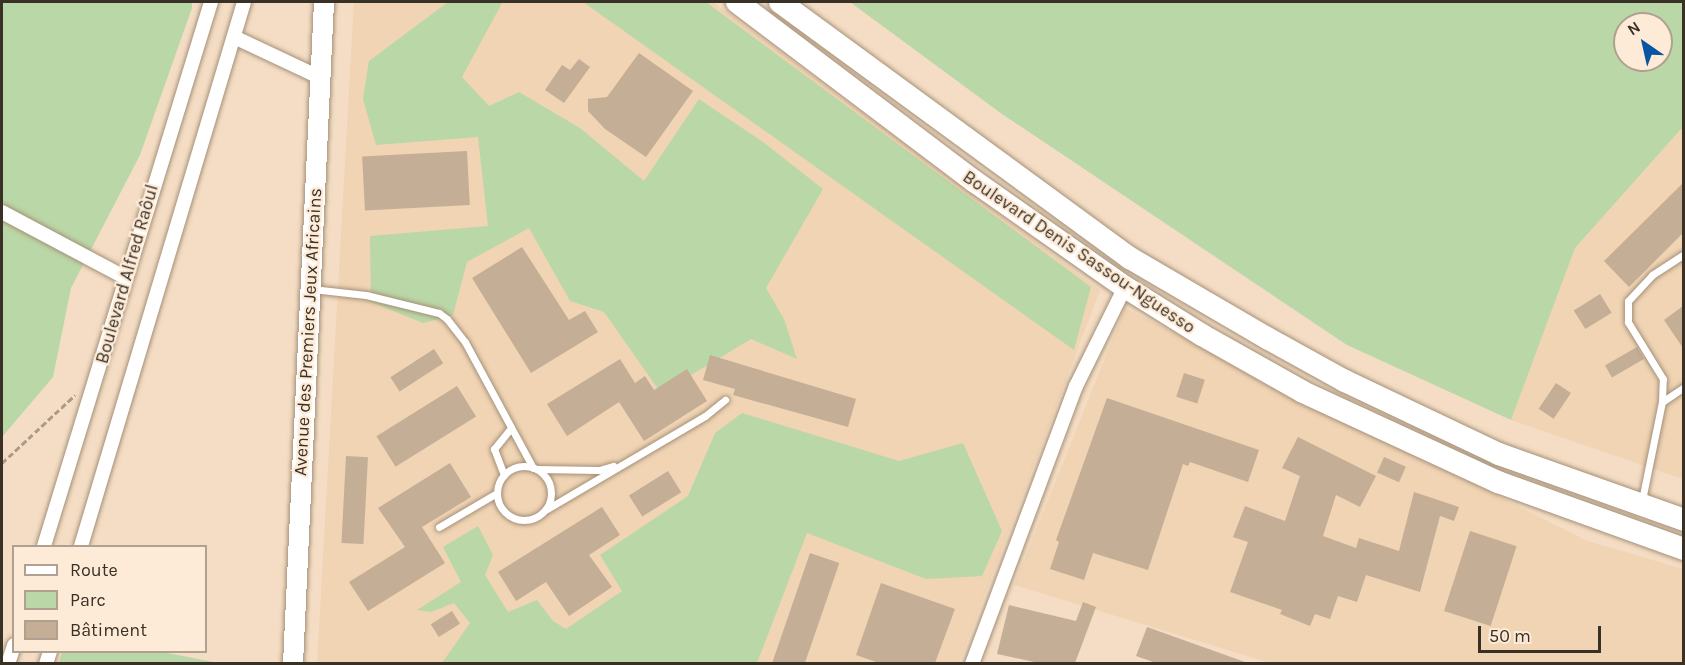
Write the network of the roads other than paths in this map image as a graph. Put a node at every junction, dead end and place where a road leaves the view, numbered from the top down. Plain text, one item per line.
1 (211, 2) edge
2 (244, 2) edge
3 (324, 2) edge
4 (737, 2) edge
5 (780, 2) edge
6 (234, 37) junction
7 (319, 77) junction
8 (2, 212) edge
9 (1683, 254) edge
10 (124, 277) junction
11 (1125, 287) junction
12 (310, 289) junction
13 (1683, 387) edge
14 (725, 400) dead end
15 (1662, 402) junction
16 (510, 429) junction
17 (619, 464) junction
18 (535, 468) junction
19 (504, 475) junction
20 (497, 493) junction
21 (1641, 506) junction
22 (547, 509) junction
23 (1683, 520) edge
24 (439, 527) dead end
25 (44, 545) edge
26 (81, 545) edge
27 (1683, 549) edge
28 (293, 663) edge
29 (972, 663) edge

1 - 10 street, Boulevard Alfred Raôul
2 - 6 street, Boulevard Alfred Raôul
3 - 7 street, Avenue des Premiers Jeux Africains
4 - 11 main road, Boulevard Denis Sassou-Nguesso
5 - 21 main road, Boulevard Denis Sassou-Nguesso
6 - 7 street
6 - 26 street, Boulevard Alfred Raôul
7 - 12 street, Avenue des Premiers Jeux Africains
8 - 10 street
9 - 15 lane
10 - 25 street, Boulevard Alfred Raôul
11 - 27 main road, Boulevard Denis Sassou-Nguesso
11 - 29 street
12 - 16 lane
12 - 28 street, Avenue des Premiers Jeux Africains
13 - 15 lane
14 - 17 lane
15 - 21 lane
16 - 18 lane
16 - 19 lane
17 - 18 lane
17 - 22 lane
18 - 19 lane
18 - 22 lane
19 - 20 lane
20 - 22 lane
20 - 24 lane
21 - 23 main road, Boulevard Denis Sassou-Nguesso

